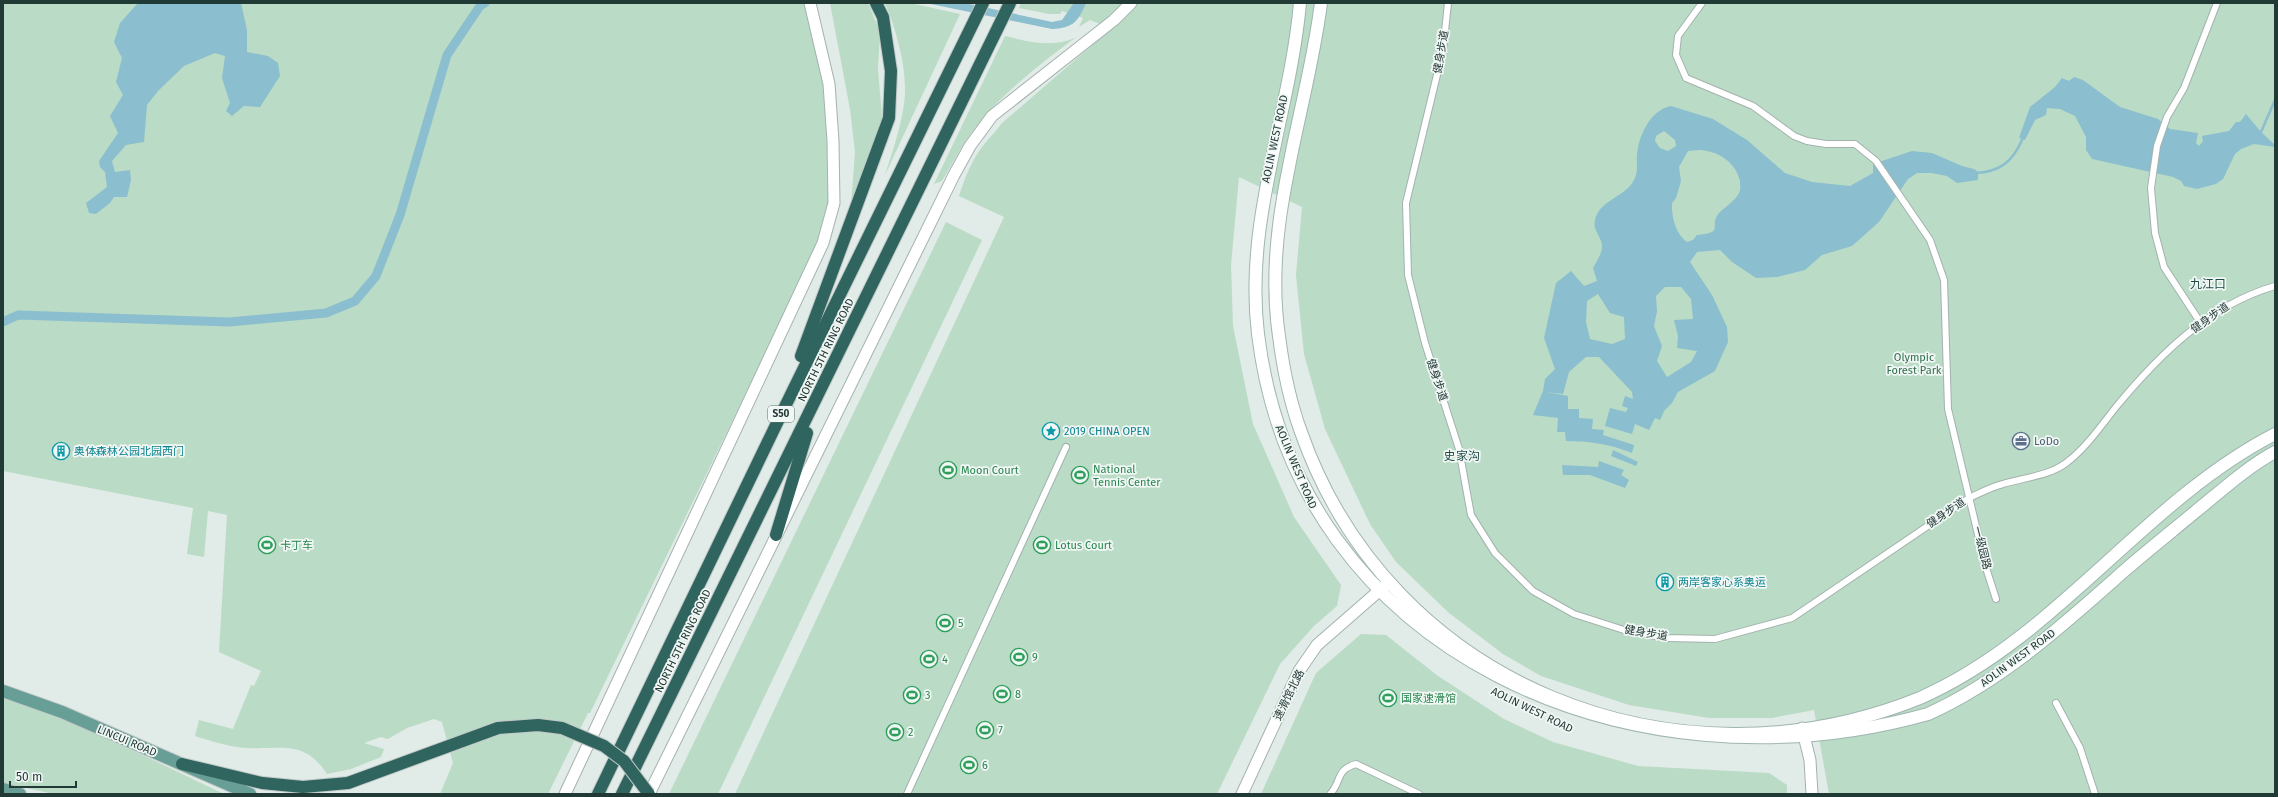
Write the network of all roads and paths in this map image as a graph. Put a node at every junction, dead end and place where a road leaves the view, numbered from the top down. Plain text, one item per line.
1 (810, 3) edge
2 (982, 3) edge
3 (1131, 3) edge
4 (1300, 3) edge
5 (1321, 3) edge
6 (1448, 3) edge
7 (1702, 3) edge
8 (2217, 3) edge
9 (1009, 5) edge
10 (878, 7) edge
11 (2275, 286) edge
12 (2200, 322) junction
13 (817, 400) junction
14 (776, 425) junction
15 (2275, 434) edge
16 (1066, 447) dead end
17 (2275, 452) edge
18 (1969, 498) junction
19 (776, 535) junction
20 (1391, 582) junction
21 (1374, 594) junction
22 (1996, 599) dead end
23 (1415, 636) dead end
24 (3, 690) edge
25 (2056, 703) dead end
26 (1802, 727) junction
27 (1853, 740) dead end
28 (1821, 747) dead end
29 (1808, 749) junction
30 (1794, 751) dead end
31 (182, 764) junction
32 (3, 789) edge
33 (908, 792) edge
34 (20, 794) edge
35 (250, 794) edge
36 (565, 794) edge
37 (598, 794) edge
38 (622, 794) edge
39 (649, 794) edge
40 (1242, 794) edge
41 (1330, 794) edge
42 (1419, 794) edge
43 (1812, 794) edge
44 (2095, 794) edge

1 - 36 street
2 - 14 highway, NORTH 5TH RING ROAD / S50
3 - 19 street
4 - 21 main road, AOLIN WEST ROAD
5 - 20 main road, AOLIN WEST ROAD
6 - 18 street, 健身步道
7 - 18 street, 一级园路
8 - 12 street
9 - 13 highway, NORTH 5TH RING ROAD / S50
10 - 14 highway
11 - 12 street, 健身步道
12 - 18 street, 健身步道
13 - 19 highway
13 - 38 highway, NORTH 5TH RING ROAD / S50
14 - 37 highway, NORTH 5TH RING ROAD / S50
15 - 26 main road, AOLIN WEST ROAD
16 - 33 street
17 - 27 main road, AOLIN WEST ROAD
18 - 22 street, 一级园路
19 - 39 street
20 - 21 street, 速滑馆北路
20 - 26 main road, AOLIN WEST ROAD
21 - 23 main road, AOLIN WEST ROAD
21 - 40 street, 速滑馆北路
24 - 31 main road, LINCUI ROAD
25 - 44 street
26 - 29 street
28 - 29 main road
29 - 30 main road
29 - 43 street
31 - 35 main road, LINCUI ROAD
31 - 39 highway, bridge
32 - 34 main road
41 - 42 street

